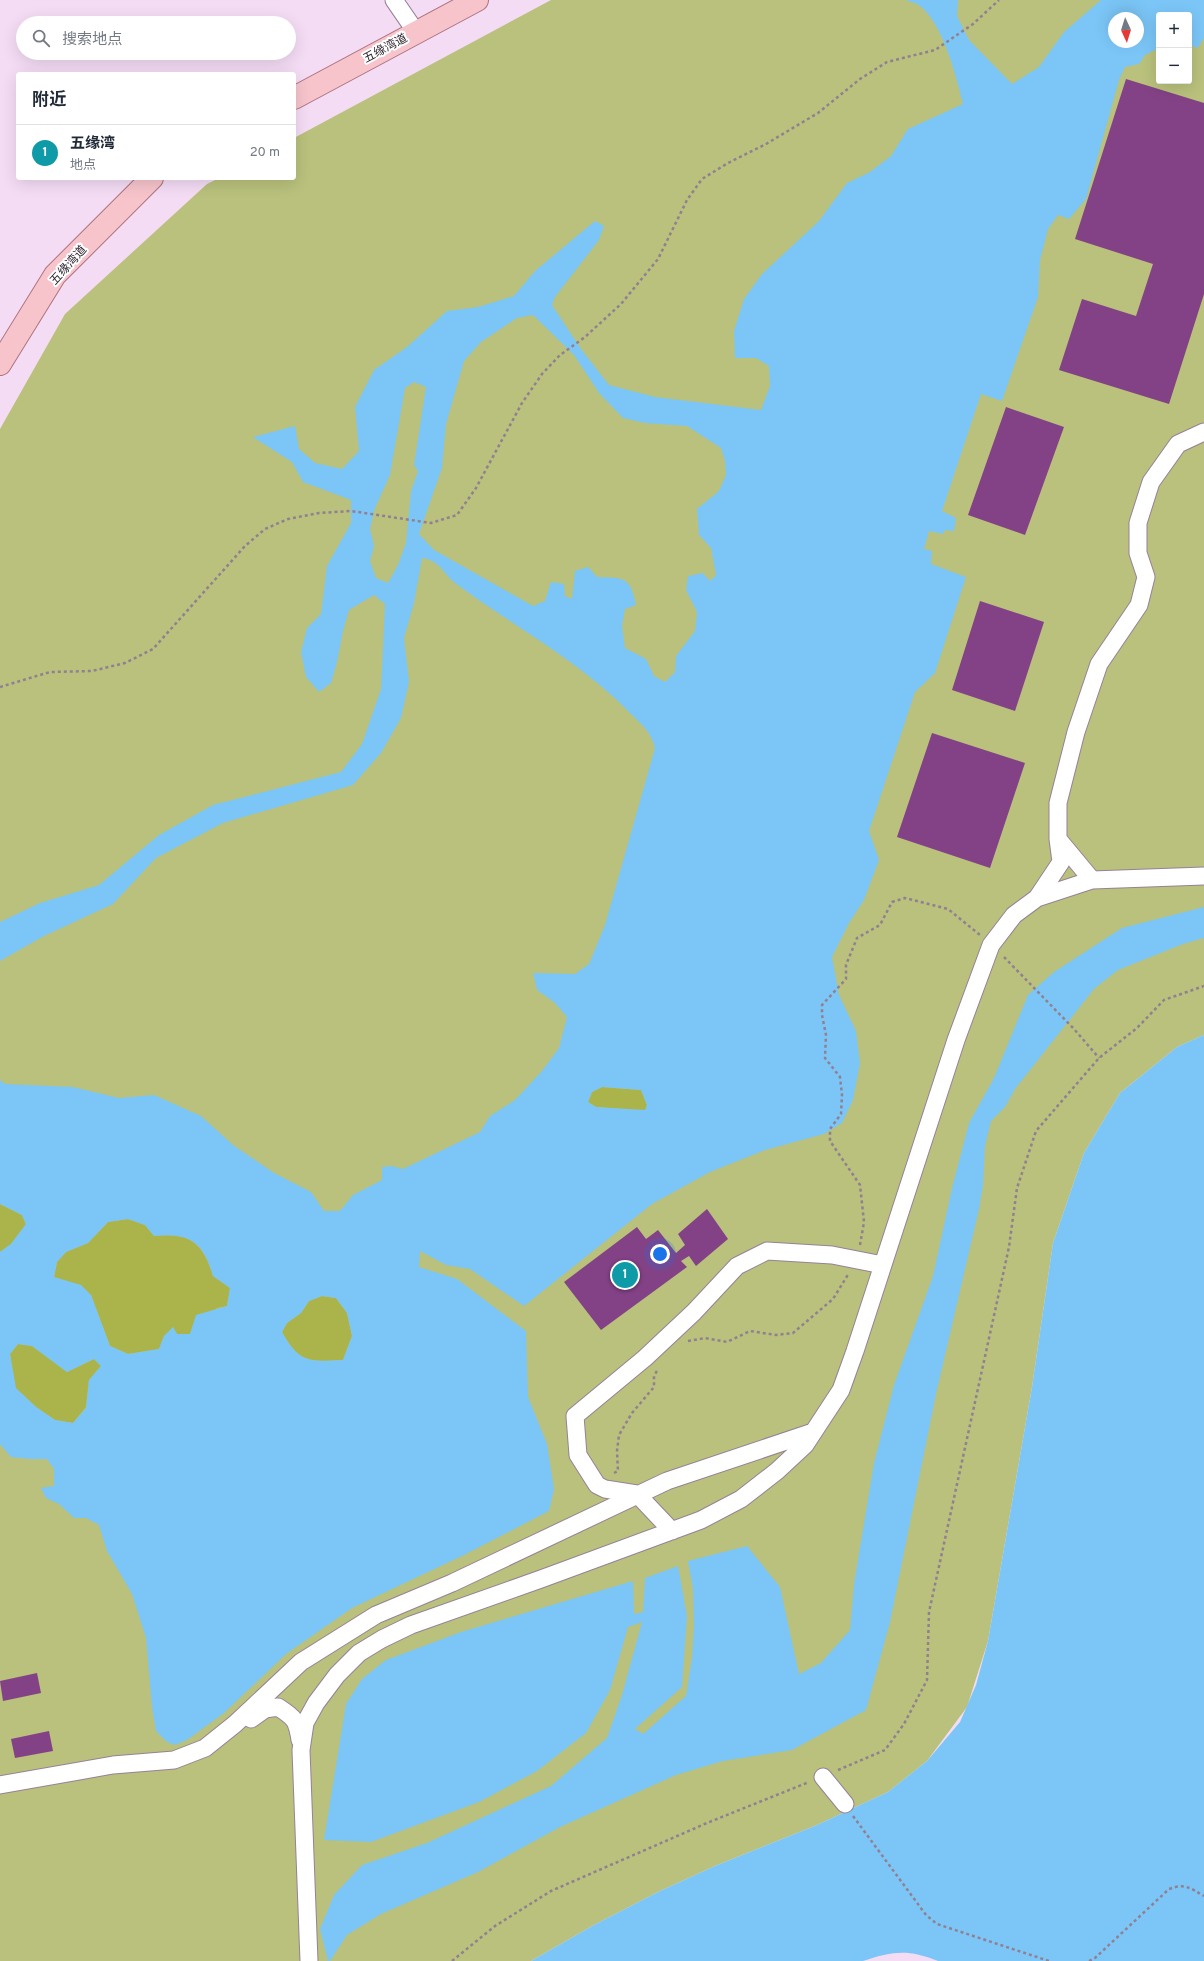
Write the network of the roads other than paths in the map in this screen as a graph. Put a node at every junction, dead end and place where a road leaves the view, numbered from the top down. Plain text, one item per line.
1 (394, 0) edge
2 (477, 0) edge
3 (416, 32) junction
4 (296, 97) edge
5 (150, 180) edge
6 (0, 364) edge
7 (1204, 432) edge
8 (1058, 839) junction
9 (1204, 876) edge
10 (1092, 880) junction
11 (1037, 898) junction
12 (882, 1265) junction
13 (813, 1432) junction
14 (637, 1494) junction
15 (672, 1531) junction
16 (301, 1750) junction
17 (823, 1777) road end
18 (0, 1785) edge
19 (0, 1792) edge
20 (845, 1804) road end
21 (309, 1961) edge

1 - 3 street
2 - 3 main road, 五缘湾道
3 - 4 main road, 五缘湾道
5 - 6 main road, 五缘湾道
7 - 8 street
8 - 10 street
8 - 11 street
9 - 10 street
10 - 11 street
11 - 12 street
12 - 13 street
12 - 14 street
13 - 14 street
13 - 15 street
14 - 15 street
14 - 18 street
15 - 16 street
16 - 19 street
16 - 21 street
17 - 20 street

